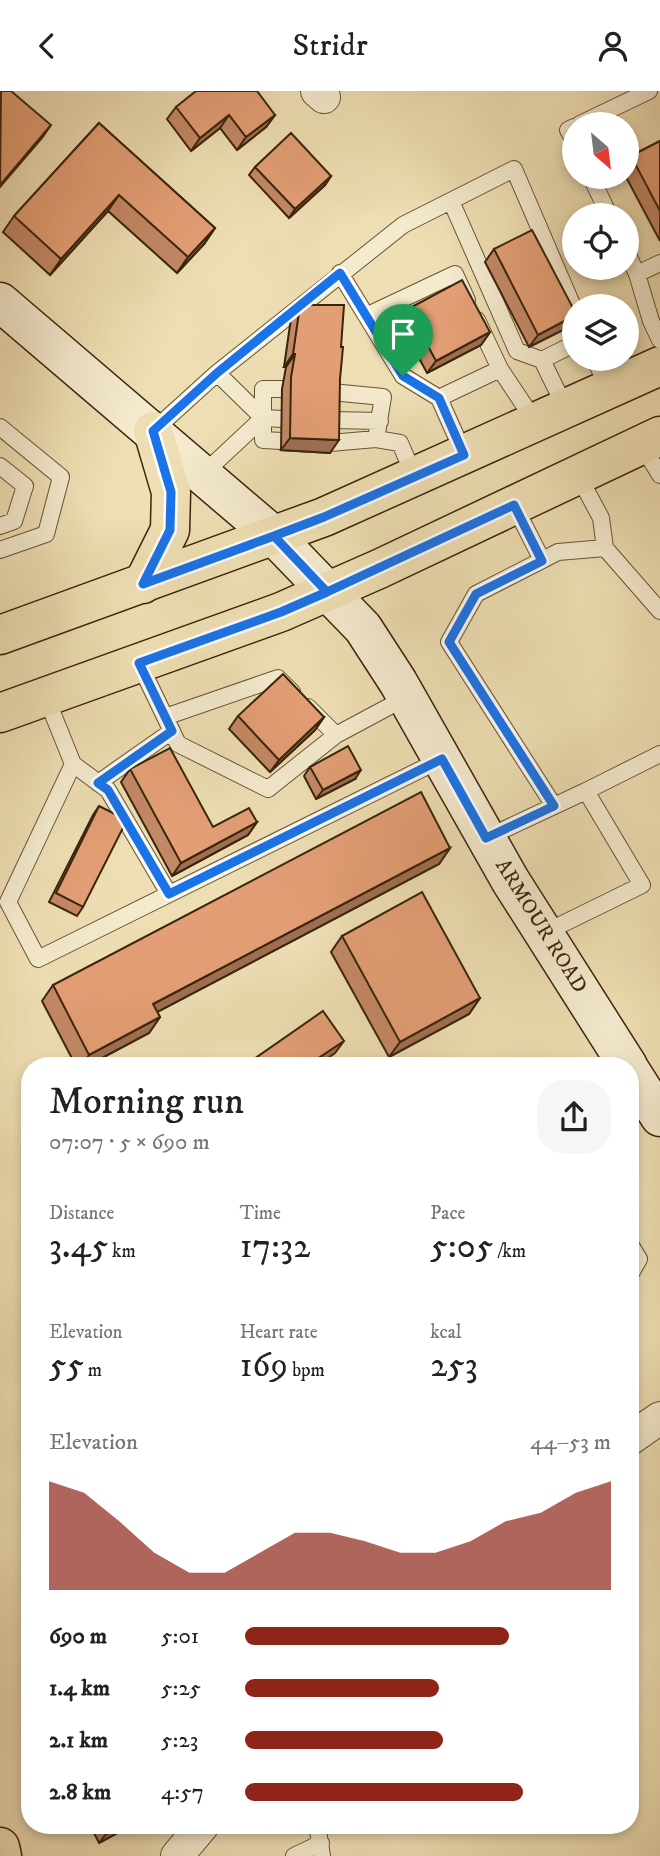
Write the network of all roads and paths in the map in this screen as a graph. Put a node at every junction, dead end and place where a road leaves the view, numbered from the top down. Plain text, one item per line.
1 (649, 91) edge
2 (605, 112) edge
3 (451, 201) junction
4 (660, 263) edge
5 (340, 273) junction
6 (639, 273) edge
7 (639, 280) edge
8 (568, 294) edge
9 (366, 316) junction
10 (17, 322) edge
11 (660, 341) edge
12 (562, 350) edge
13 (542, 360) junction
14 (660, 366) edge
15 (500, 369) junction
16 (217, 373) junction
17 (602, 375) edge
18 (282, 389) dead end
19 (331, 392) edge
20 (439, 398) junction
21 (551, 416) junction
22 (263, 418) junction
23 (283, 419) dead end
24 (331, 419) edge
25 (380, 421) junction
26 (0, 428) edge
27 (153, 431) junction
28 (376, 439) junction
29 (282, 441) dead end
30 (330, 443) edge
31 (654, 452) edge
32 (464, 455) junction
33 (0, 466) edge
34 (203, 474) junction
35 (578, 475) junction
36 (415, 478) junction
37 (514, 505) junction
38 (0, 526) edge
39 (274, 536) junction
40 (605, 548) junction
41 (0, 550) edge
42 (542, 561) junction
43 (143, 584) junction
44 (327, 592) junction
45 (660, 611) edge
46 (0, 635) edge
47 (139, 663) junction
48 (46, 697) junction
49 (407, 697) junction
50 (0, 713) edge
51 (169, 724) junction
52 (336, 735) junction
53 (660, 754) edge
54 (442, 759) junction
55 (73, 764) junction
56 (98, 783) junction
57 (586, 791) junction
58 (554, 806) junction
59 (486, 838) junction
60 (169, 894) junction
61 (544, 933) junction
62 (620, 1057) edge
63 (660, 1418) edge
64 (639, 1433) edge
65 (195, 1834) edge
66 (0, 1847) edge
67 (321, 1849) edge
68 (2, 1856) edge
69 (177, 1856) edge
70 (294, 1856) edge

1 - 2 lane
3 - 5 lane
3 - 8 lane
3 - 13 lane
4 - 6 lane
5 - 9 lane
5 - 16 lane
7 - 11 lane
9 - 15 lane
9 - 20 lane
10 - 27 street, ARMOUR ROAD
12 - 13 lane
13 - 21 lane
14 - 17 main road
15 - 20 lane
15 - 21 lane
16 - 22 lane
16 - 27 lane
17 - 21 main road
18 - 22 lane
19 - 25 lane
20 - 32 lane
21 - 32 main road
22 - 23 lane
22 - 29 lane
22 - 34 lane
24 - 25 lane
25 - 28 lane
26 - 41 lane
27 - 34 street, ARMOUR ROAD
27 - 43 main road
28 - 30 lane
28 - 36 lane
31 - 35 main road
32 - 36 main road
33 - 38 lane
34 - 39 street, ARMOUR ROAD
35 - 37 main road
35 - 40 lane
36 - 39 main road
37 - 42 lane
37 - 44 main road
39 - 43 main road
39 - 44 street, ARMOUR ROAD
40 - 42 lane
40 - 45 lane
42 - 58 lane
43 - 46 main road
44 - 47 main road
44 - 49 street, ARMOUR ROAD
47 - 48 main road
47 - 51 lane
48 - 50 main road
48 - 55 lane
49 - 52 lane
49 - 54 street, ARMOUR ROAD
51 - 52 lane
51 - 52 lane
51 - 56 lane
53 - 57 lane
54 - 59 street, ARMOUR ROAD
54 - 60 lane
55 - 56 lane
55 - 60 lane
56 - 60 lane
57 - 58 lane
57 - 61 lane
58 - 59 lane
59 - 61 street, ARMOUR ROAD
61 - 62 street, ARMOUR ROAD
63 - 64 street
65 - 69 street
66 - 68 main road
67 - 70 lane

